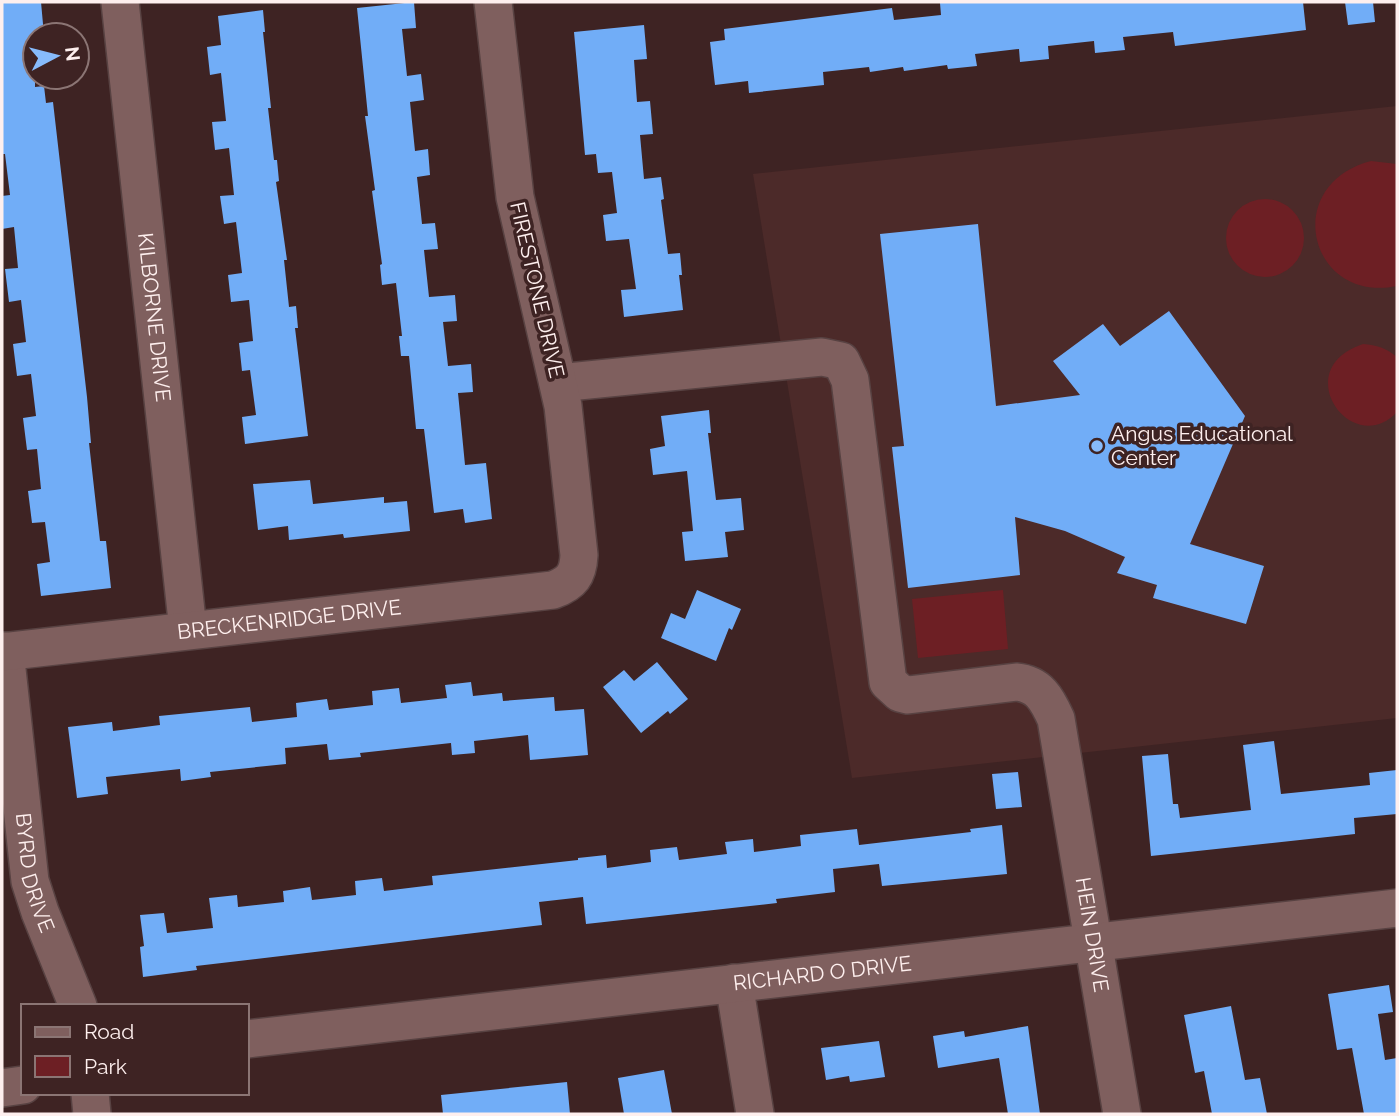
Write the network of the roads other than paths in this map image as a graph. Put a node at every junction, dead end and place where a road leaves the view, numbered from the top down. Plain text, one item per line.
1 (120, 2) edge
2 (493, 2) edge
3 (558, 383) junction
4 (574, 578) joint
5 (188, 631) junction
6 (3, 651) edge
7 (1397, 908) edge
8 (1093, 942) junction
9 (734, 982) junction
10 (77, 1004) edge
11 (248, 1039) edge
12 (21, 1085) edge
13 (2, 1088) edge
14 (90, 1095) edge
15 (92, 1114) edge
16 (755, 1114) edge
17 (1122, 1114) edge

1 - 5 street, KILBORNE DRIVE
2 - 3 street, FIRESTONE DRIVE
3 - 4 street, FIRESTONE DRIVE
3 - 8 street, HEIN DRIVE
4 - 5 street, BRECKENRIDGE DRIVE
5 - 6 street, BRECKENRIDGE DRIVE
6 - 10 street, BYRD DRIVE
7 - 8 street, RICHARD O DRIVE
8 - 9 street, RICHARD O DRIVE
8 - 17 street, HEIN DRIVE
9 - 11 street, RICHARD O DRIVE
9 - 16 street
12 - 13 street
14 - 15 street

